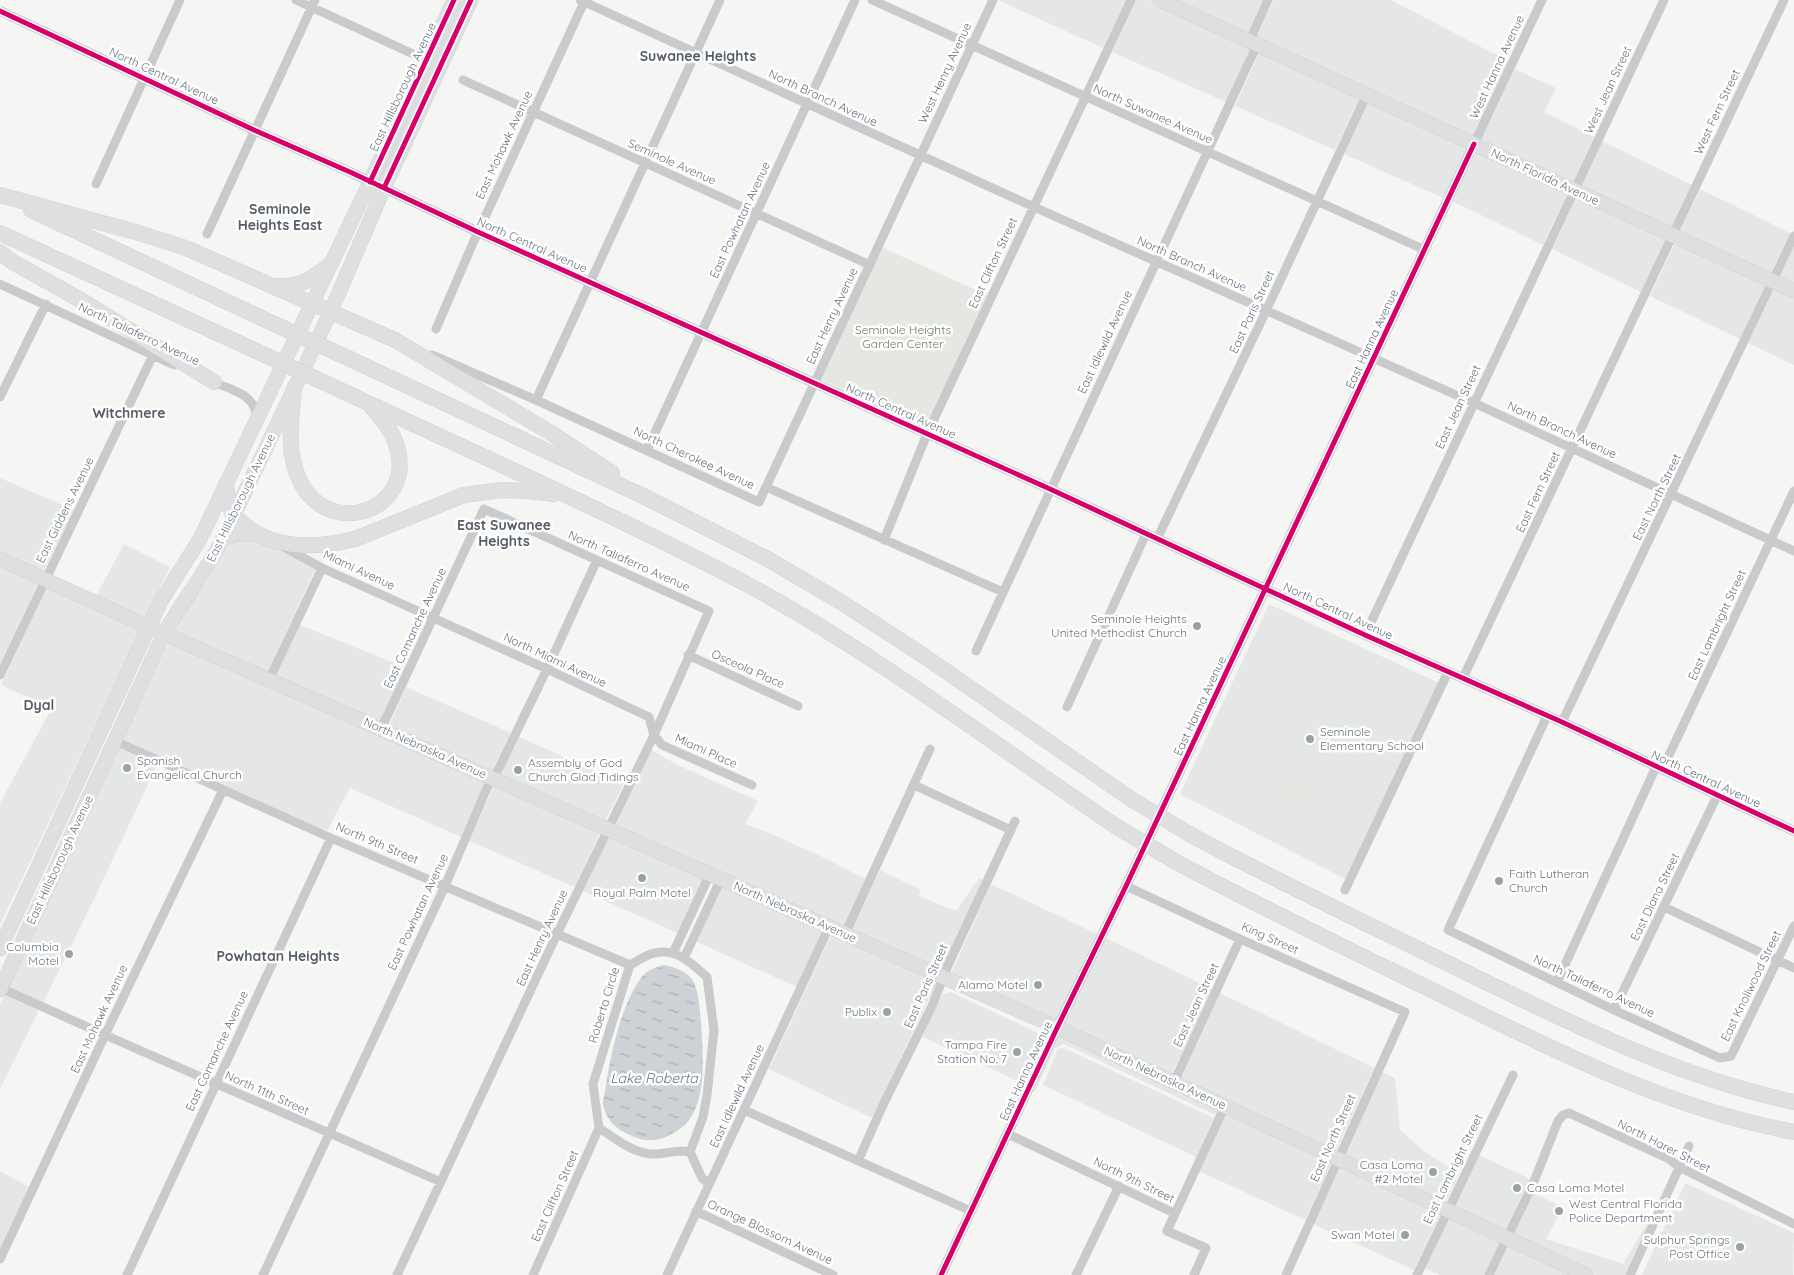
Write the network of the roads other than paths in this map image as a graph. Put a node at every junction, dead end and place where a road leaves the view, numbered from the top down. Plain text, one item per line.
1 (180, 0) edge
2 (296, 0) edge
3 (454, 0) edge
4 (471, 0) edge
5 (720, 0) edge
6 (855, 0) edge
7 (872, 0) edge
8 (993, 0) edge
9 (1131, 0) edge
10 (1160, 0) edge
11 (1268, 0) edge
12 (1542, 0) edge
13 (1664, 0) edge
14 (1784, 0) edge
15 (583, 1) edge
16 (313, 4) edge
17 (0, 11) edge
18 (1253, 43) junction
19 (972, 46) junction
20 (695, 53) junction
21 (426, 60) junction
22 (144, 78) junction
23 (463, 80) dead end
24 (1367, 94) junction
25 (1086, 97) junction
26 (807, 104) junction
27 (533, 112) junction
28 (254, 130) junction
29 (1474, 144) junction
30 (1209, 152) junction
31 (920, 156) junction
32 (645, 164) junction
33 (370, 182) junction
34 (96, 184) dead end
35 (384, 188) junction
36 (1574, 190) junction
37 (0, 195) edge
38 (1317, 201) junction
39 (1034, 207) junction
40 (756, 214) junction
41 (478, 232) junction
42 (0, 233) edge
43 (207, 234) dead end
44 (1673, 235) junction
45 (1794, 236) edge
46 (1425, 250) junction
47 (0, 252) edge
48 (1157, 262) junction
49 (331, 264) junction
50 (870, 266) junction
51 (1773, 281) junction
52 (590, 282) junction
53 (0, 284) edge
54 (271, 285) junction
55 (1794, 291) edge
56 (46, 304) junction
57 (311, 304) junction
58 (331, 311) junction
59 (1266, 311) junction
60 (436, 330) dead end
61 (702, 332) junction
62 (394, 340) junction
63 (153, 355) junction
64 (1374, 359) junction
65 (214, 382) junction
66 (815, 383) junction
67 (294, 388) junction
68 (0, 397) edge
69 (536, 400) junction
70 (1474, 403) junction
71 (369, 404) junction
72 (257, 417) junction
73 (927, 434) junction
74 (1573, 448) junction
75 (647, 450) junction
76 (226, 484) junction
77 (766, 487) junction
78 (1050, 490) junction
79 (1794, 492) edge
80 (1672, 494) junction
81 (641, 495) junction
82 (570, 497) junction
83 (484, 509) joint
84 (234, 515) junction
85 (255, 533) junction
86 (1146, 534) junction
87 (223, 538) junction
88 (1157, 539) junction
89 (884, 540) junction
90 (1771, 540) junction
91 (276, 542) junction
92 (1794, 551) edge
93 (0, 559) edge
94 (597, 560) junction
95 (322, 568) junction
96 (45, 580) junction
97 (1266, 589) junction
98 (1003, 592) junction
99 (709, 611) joint
100 (433, 618) junction
101 (149, 627) junction
102 (164, 634) junction
103 (1365, 635) junction
104 (976, 651) dead end
105 (688, 655) junction
106 (547, 670) junction
107 (1448, 672) junction
108 (0, 674) edge
109 (1464, 678) junction
110 (269, 680) junction
111 (798, 706) dead end
112 (1067, 707) dead end
113 (1547, 716) junction
114 (1562, 722) junction
115 (382, 730) junction
116 (654, 734) junction
117 (115, 741) junction
118 (930, 749) dead end
119 (1659, 769) junction
120 (493, 778) junction
121 (752, 785) dead end
122 (914, 786) junction
123 (223, 790) junction
124 (1717, 796) junction
125 (1015, 821) dead end
126 (607, 829) junction
127 (55, 830) junction
128 (1011, 830) junction
129 (1794, 831) edge
130 (331, 838) junction
131 (715, 876) junction
132 (445, 886) junction
133 (1126, 886) junction
134 (1345, 890) dead end
135 (43, 897) junction
136 (1664, 907) junction
137 (1794, 926) edge
138 (830, 927) junction
139 (557, 934) junction
140 (845, 934) junction
141 (1240, 939) junction
142 (0, 949) edge
143 (673, 953) junction
144 (684, 958) junction
145 (1778, 961) junction
146 (630, 965) junction
147 (1794, 968) edge
148 (944, 978) junction
149 (1557, 982) junction
150 (0, 988) edge
151 (1614, 1010) junction
152 (1405, 1012) joint
153 (1057, 1028) junction
154 (105, 1036) junction
155 (1730, 1056) joint
156 (1513, 1075) dead end
157 (1174, 1082) junction
158 (215, 1084) junction
159 (1794, 1102) edge
160 (1225, 1106) junction
161 (744, 1110) junction
162 (1752, 1124) junction
163 (599, 1128) junction
164 (1794, 1132) edge
165 (328, 1133) junction
166 (1008, 1134) junction
167 (1794, 1142) edge
168 (1689, 1146) dead end
169 (690, 1152) junction
170 (1338, 1159) junction
171 (858, 1161) junction
172 (1679, 1167) junction
173 (441, 1182) junction
174 (709, 1184) junction
175 (1118, 1186) junction
176 (1447, 1210) junction
177 (971, 1211) junction
178 (696, 1212) junction
179 (1174, 1213) junction
180 (1794, 1224) edge
181 (1507, 1238) junction
182 (0, 1259) edge
183 (1196, 1271) edge
184 (128, 1275) edge
185 (263, 1275) edge
186 (397, 1275) edge
187 (533, 1275) edge
188 (666, 1275) edge
189 (833, 1275) edge
190 (941, 1275) edge
191 (1076, 1275) edge
192 (1286, 1275) edge
193 (1417, 1275) edge
194 (1489, 1275) edge
195 (1586, 1275) edge
196 (1630, 1275) edge

1 - 22 street
2 - 16 street
3 - 21 main road, East Hillsborough Avenue
4 - 35 main road, East Hillsborough Avenue
5 - 20 street
6 - 26 street, East Powhatan Avenue
7 - 19 street, North Suwanee Avenue
8 - 19 street, West Henry Avenue
9 - 25 street, East Clifton Street
10 - 18 main road, North Florida Avenue
11 - 18 street, East Idlewild Avenue
12 - 29 street, West Hanna Avenue
13 - 36 street, West Jean Street
14 - 44 street, West Fern Street
15 - 20 street, North Branch Avenue
15 - 27 street, East Mohawk Avenue
16 - 21 street
16 - 28 street
17 - 22 street, North Central Avenue
18 - 24 main road, North Florida Avenue
18 - 30 street, East Idlewild Avenue
19 - 25 street, North Suwanee Avenue
19 - 31 street, West Henry Avenue
20 - 26 street, North Branch Avenue
20 - 32 street
21 - 33 main road, East Hillsborough Avenue
22 - 28 street, North Central Avenue
22 - 34 street
23 - 27 street, Seminole Avenue
24 - 29 main road, North Florida Avenue
24 - 38 street, East Paris Street
25 - 30 street, North Suwanee Avenue
25 - 39 street, East Clifton Street
26 - 31 street, North Branch Avenue
26 - 40 street, East Powhatan Avenue
27 - 32 street, Seminole Avenue
27 - 41 street, East Mohawk Avenue
28 - 33 street, North Central Avenue
28 - 43 street
29 - 36 main road, North Florida Avenue
29 - 46 street, East Hanna Avenue
30 - 38 street, North Suwanee Avenue
30 - 48 street, East Idlewild Avenue
31 - 39 street, North Branch Avenue
31 - 50 street, East Henry Avenue
32 - 40 street, Seminole Avenue
32 - 52 street
33 - 35 street, North Central Avenue
33 - 49 main road, East Hillsborough Avenue
35 - 41 street, North Central Avenue
35 - 58 main road, East Hillsborough Avenue
36 - 44 main road, North Florida Avenue
36 - 70 street, East Jean Street
37 - 54 highway
37 - 81 highway, bridge
38 - 46 street, North Suwanee Avenue
38 - 59 street, East Paris Street
39 - 48 street, North Branch Avenue
39 - 73 street, East Clifton Street
40 - 50 street, Seminole Avenue
40 - 61 street, East Powhatan Avenue
41 - 52 street, North Central Avenue
41 - 60 street, East Mohawk Avenue
42 - 71 highway, bridge
44 - 51 main road, North Florida Avenue
44 - 74 street, East Fern Street
45 - 51 street, East North Street
46 - 64 street, East Hanna Avenue
47 - 65 highway
48 - 59 street, North Branch Avenue
48 - 78 street, East Idlewild Avenue
49 - 54 highway
49 - 57 main road, East Hillsborough Avenue
50 - 66 street, East Henry Avenue
51 - 55 main road, North Florida Avenue
51 - 80 street, East North Street
52 - 61 street, North Central Avenue
52 - 69 street
53 - 56 street, North Taliaferro Avenue
54 - 57 highway
56 - 63 street, North Taliaferro Avenue
56 - 68 street
57 - 58 highway
57 - 72 main road, East Hillsborough Avenue
58 - 62 highway
58 - 67 main road, East Hillsborough Avenue
59 - 64 street, North Branch Avenue
59 - 88 street, East Paris Street
61 - 66 street, North Central Avenue
61 - 75 street, East Powhatan Avenue
62 - 69 street, North Cherokee Avenue
62 - 81 highway
63 - 65 street, North Taliaferro Avenue
63 - 96 street, East Giddens Avenue
64 - 70 street, North Branch Avenue
64 - 97 street, East Hanna Avenue
65 - 72 street, North Taliaferro Avenue
66 - 73 street, North Central Avenue
66 - 77 street, East Henry Avenue
67 - 71 highway
67 - 84 main road, East Hillsborough Avenue
69 - 75 street, North Cherokee Avenue
70 - 74 street, North Branch Avenue
70 - 103 street, East Jean Street
71 - 82 highway
72 - 76 main road, East Hillsborough Avenue
73 - 78 street, North Central Avenue
73 - 89 street, East Clifton Street
74 - 80 street, North Branch Avenue
74 - 109 street, East Fern Street
75 - 77 street, North Cherokee Avenue
76 - 84 highway
76 - 101 main road, East Hillsborough Avenue
77 - 89 street, North Cherokee Avenue
78 - 86 street, North Central Avenue
78 - 98 street, East Idlewild Avenue
79 - 90 street, East Lambright Street
80 - 90 street, North Branch Avenue
80 - 114 street, East North Street
81 - 159 highway, bridge
82 - 91 highway
82 - 162 highway, bridge
83 - 94 street, North Taliaferro Avenue
83 - 100 street, East Comanche Avenue
84 - 85 highway
84 - 87 main road, East Hillsborough Avenue
85 - 87 highway
85 - 91 highway
86 - 88 street, North Central Avenue
86 - 112 street
87 - 102 main road, East Hillsborough Avenue
88 - 97 street, North Central Avenue
89 - 98 street, North Cherokee Avenue
90 - 92 street, North Branch Avenue
90 - 119 street, East Lambright Street
91 - 95 street, Miami Avenue
93 - 96 main road, North Nebraska Avenue
94 - 99 street, North Taliaferro Avenue
94 - 106 street, East Powhatan Avenue
95 - 100 street, Miami Avenue
95 - 110 street
96 - 101 main road, North Nebraska Avenue
96 - 108 street, East Giddens Avenue
97 - 103 street, North Central Avenue
97 - 133 street, East Hanna Avenue
98 - 104 street, East Idlewild Avenue
99 - 105 street, East Henry Avenue
100 - 106 street, North Miami Avenue
100 - 115 street, East Comanche Avenue
101 - 102 main road, North Nebraska Avenue
101 - 127 main road, East Hillsborough Avenue
102 - 110 main road, North Nebraska Avenue
102 - 117 main road, East Hillsborough Avenue
103 - 107 street, North Central Avenue
105 - 111 street, Osceola Place
105 - 116 street, East Henry Avenue
106 - 116 street, North Miami Avenue
106 - 120 street, East Powhatan Avenue
107 - 109 street, North Central Avenue
107 - 134 street
109 - 113 street, North Central Avenue
110 - 115 main road, North Nebraska Avenue
113 - 114 street, North Central Avenue
113 - 149 street, North Taliaferro Avenue
114 - 119 street, North Central Avenue
115 - 120 main road, North Nebraska Avenue
116 - 121 street, Miami Place
116 - 126 street, East Henry Avenue
117 - 123 street, North 9th Street
117 - 135 main road, East Hillsborough Avenue
118 - 122 street
119 - 124 street, North Central Avenue
119 - 149 street, East Lambright Street
120 - 126 main road, North Nebraska Avenue
120 - 132 street, East Powhatan Avenue
122 - 128 street
122 - 140 street
123 - 130 street, North 9th Street
123 - 154 street, East Mohawk Avenue
124 - 129 street, North Central Avenue
124 - 136 street, East Diana Street
125 - 128 street, East Paris Street
126 - 131 main road, North Nebraska Avenue
126 - 139 street, East Henry Avenue
127 - 135 main road
127 - 142 main road, East Hillsborough Avenue
128 - 148 street, East Paris Street
130 - 132 street, North 9th Street
130 - 158 street, East Comanche Avenue
131 - 138 main road, North Nebraska Avenue
131 - 143 street
131 - 144 street
132 - 139 street, North 9th Street
132 - 165 street, East Powhatan Avenue
133 - 141 street, King Street
133 - 153 street, East Hanna Avenue
135 - 150 main road, East Hillsborough Avenue
136 - 145 street
136 - 151 street, East Diana Street
137 - 145 street, East Knollwood Street
138 - 140 main road, North Nebraska Avenue
138 - 161 street, East Idlewild Avenue
139 - 146 street, North 9th Street
139 - 173 street, East Henry Avenue
140 - 148 main road, North Nebraska Avenue
141 - 152 street, King Street
141 - 157 street, East Jean Street
143 - 144 street
143 - 146 street, Roberta Circle
144 - 169 street
145 - 147 street
145 - 155 street, East Knollwood Street
146 - 163 street, Roberta Circle
148 - 153 main road, North Nebraska Avenue
148 - 171 street, East Paris Street
149 - 151 street, North Taliaferro Avenue
150 - 154 street, North 11th Street
151 - 155 street, North Taliaferro Avenue
152 - 170 street, East North Street
153 - 157 main road, North Nebraska Avenue
153 - 166 street, East Hanna Avenue
154 - 158 street, North 11th Street
154 - 182 street, East Mohawk Avenue
156 - 176 street, East Lambright Street
157 - 160 main road, North Nebraska Avenue
158 - 165 street, North 11th Street
158 - 184 street, East Comanche Avenue
160 - 170 main road, North Nebraska Avenue
160 - 179 street
161 - 171 street
161 - 174 street, East Idlewild Avenue
162 - 164 highway
162 - 167 highway
163 - 169 street
163 - 187 street, East Clifton Street
165 - 173 street, North 11th Street
165 - 185 street, East Powhatan Avenue
166 - 175 street, North 9th Street
166 - 177 street, East Hanna Avenue
168 - 172 street
169 - 174 street
170 - 176 main road, North Nebraska Avenue
170 - 192 street, East North Street
171 - 177 street
172 - 180 street, North Harer Street
172 - 181 street, North Harer Street
172 - 196 street
173 - 186 street, East Henry Avenue
174 - 178 street, East Idlewild Avenue
175 - 179 street, North 9th Street
175 - 191 street
176 - 181 main road, North Nebraska Avenue
176 - 193 street, East Lambright Street
177 - 190 street, East Hanna Avenue
178 - 188 street, East Idlewild Avenue
178 - 189 street, Orange Blossom Avenue
179 - 183 street, North 9th Street
181 - 194 street
181 - 195 main road, North Nebraska Avenue

